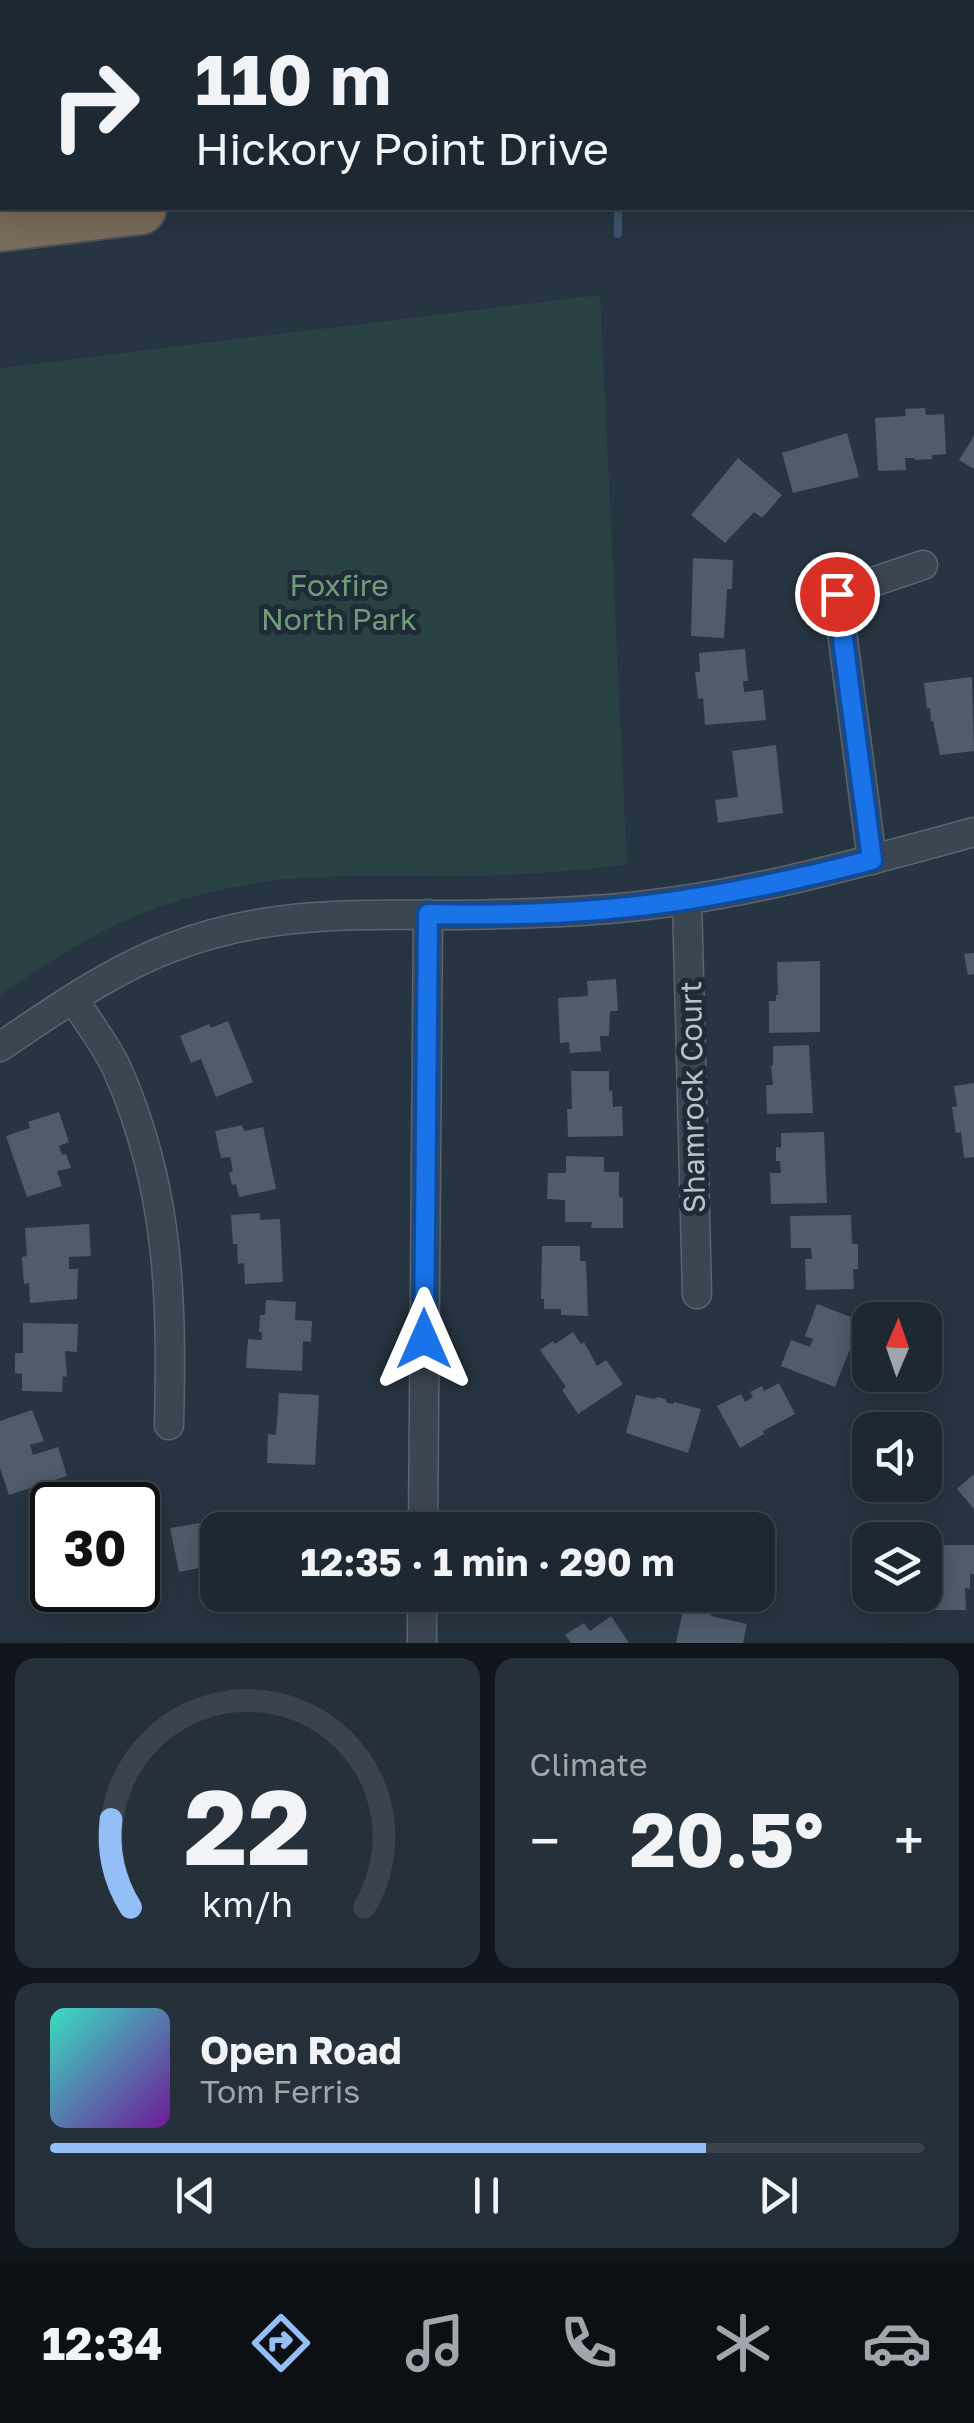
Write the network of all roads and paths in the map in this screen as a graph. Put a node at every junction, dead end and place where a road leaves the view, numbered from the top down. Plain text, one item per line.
1 (124, 210) edge
2 (0, 225) edge
3 (922, 566) dead end
4 (974, 832) edge
5 (872, 860) junction
6 (688, 900) junction
7 (428, 914) junction
8 (74, 1000) junction
9 (0, 1047) edge
10 (697, 1294) dead end
11 (169, 1425) dead end
12 (422, 1512) edge
13 (422, 1612) edge
14 (422, 1643) edge

1 - 2 highway
3 - 5 street
4 - 5 street
5 - 6 street
6 - 7 street
6 - 10 street, Shamrock Court
7 - 8 street
7 - 12 street
8 - 9 street
8 - 11 street
13 - 14 street

